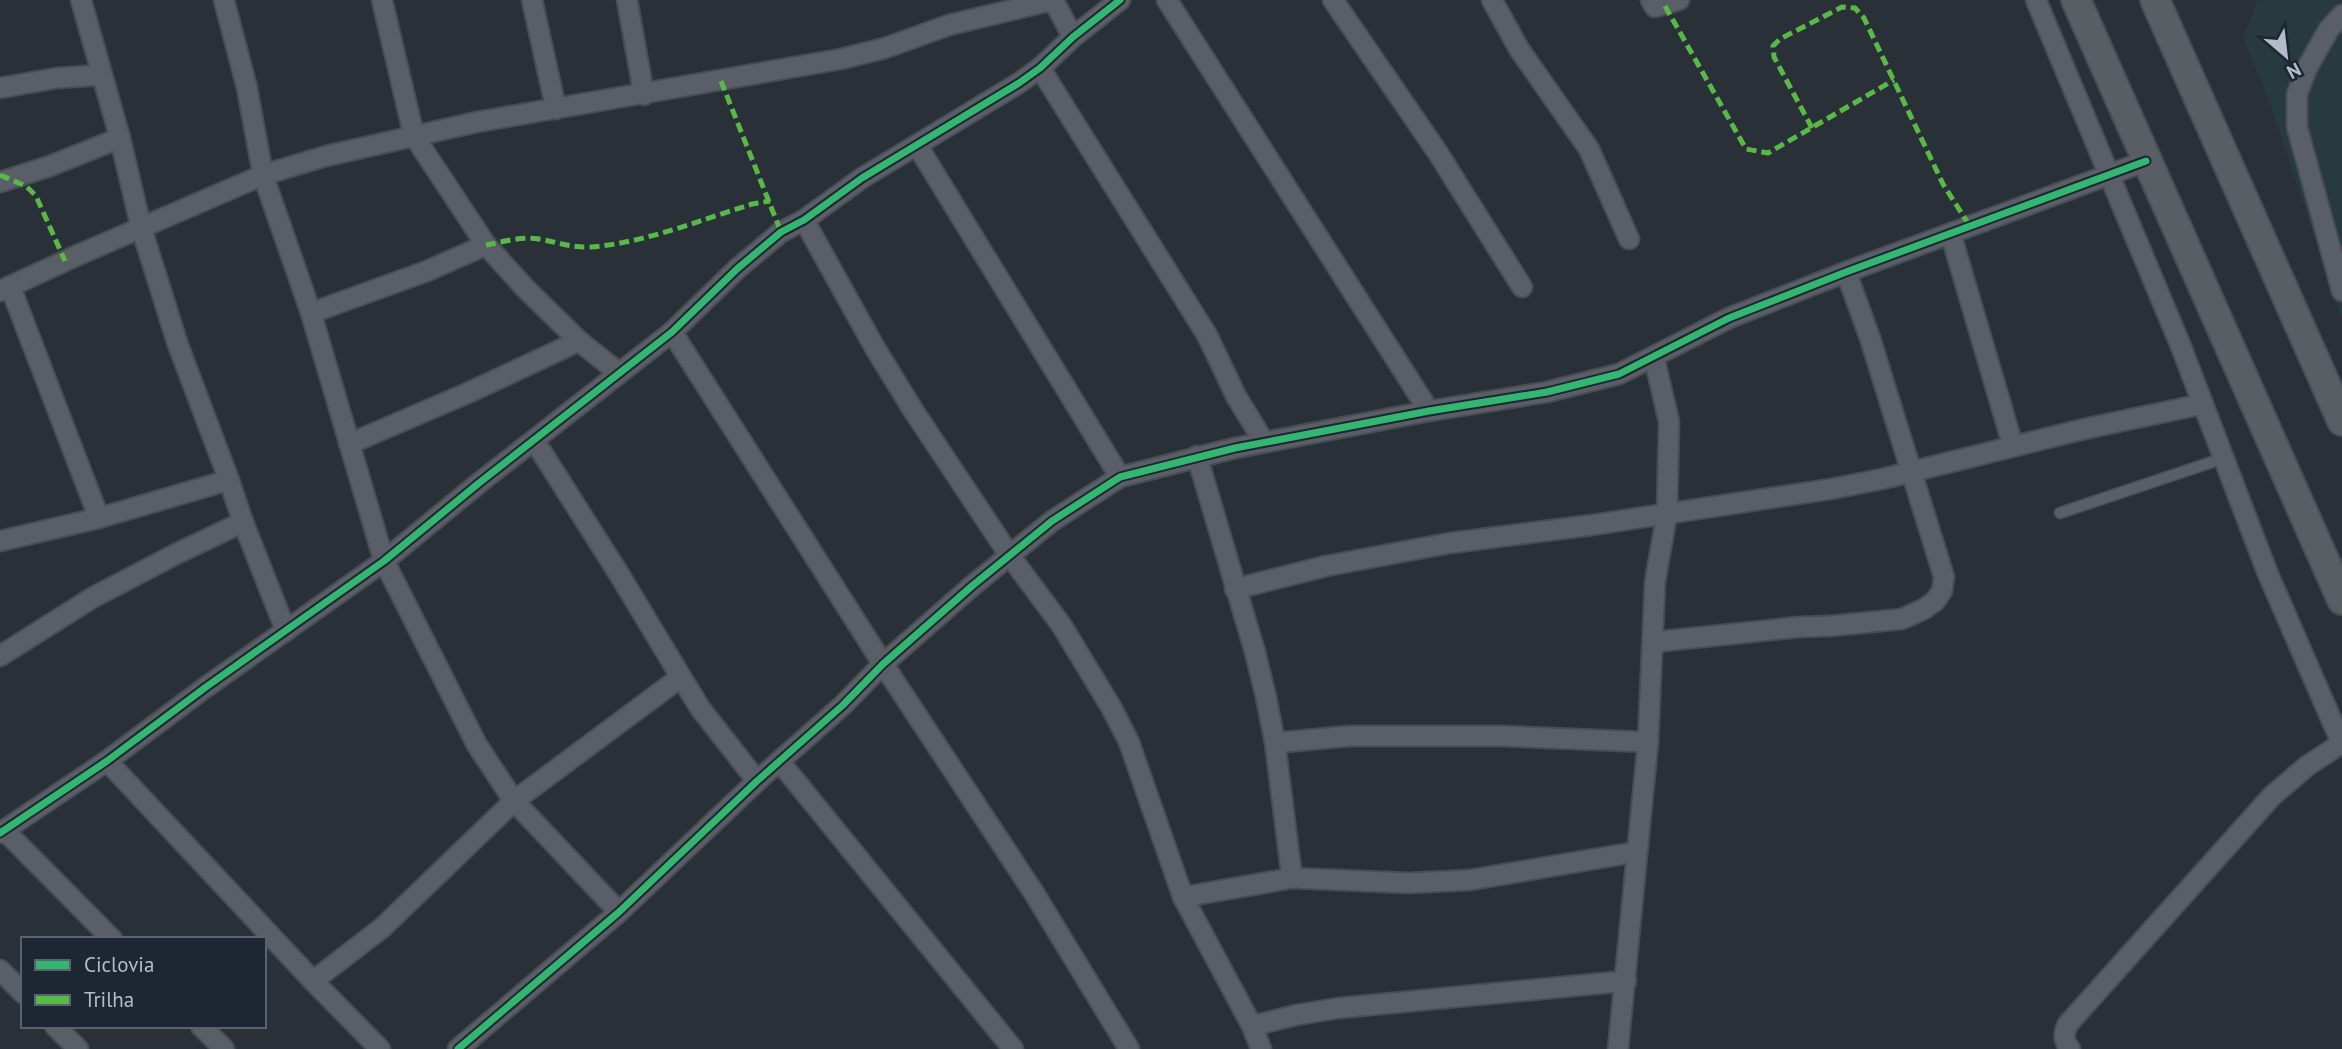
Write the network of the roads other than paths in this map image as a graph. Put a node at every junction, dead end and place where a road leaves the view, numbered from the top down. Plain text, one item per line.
1 (81, 0) edge
2 (224, 0) edge
3 (382, 0) edge
4 (532, 0) edge
5 (627, 0) edge
6 (1053, 0) edge
7 (1120, 0) edge
8 (1167, 0) edge
9 (1333, 0) edge
10 (1492, 0) edge
11 (1651, 0) edge
12 (1679, 0) edge
13 (2036, 0) edge
14 (2076, 0) edge
15 (2155, 0) edge
16 (2342, 15) edge
17 (1073, 37) junction
18 (1041, 68) junction
19 (102, 75) junction
20 (0, 88) edge
21 (644, 94) junction
22 (556, 109) junction
23 (414, 136) junction
24 (120, 138) junction
25 (917, 145) junction
26 (2146, 161) junction
27 (263, 175) junction
28 (2109, 177) junction
29 (0, 182) edge
30 (804, 220) junction
31 (141, 228) junction
32 (1951, 235) junction
33 (1629, 239) dead end
34 (486, 245) junction
35 (1846, 272) junction
36 (1522, 287) dead end
37 (5, 289) edge
38 (2342, 291) edge
39 (311, 313) junction
40 (672, 332) junction
41 (2306, 337) junction
42 (579, 341) junction
43 (1654, 357) junction
44 (619, 373) junction
45 (2342, 382) edge
46 (2203, 404) junction
47 (1429, 411) junction
48 (2342, 421) edge
49 (534, 440) junction
50 (1264, 442) junction
51 (349, 444) junction
52 (2013, 446) junction
53 (1197, 456) junction
54 (2224, 457) junction
55 (1910, 472) junction
56 (1120, 477) junction
57 (229, 480) junction
58 (1667, 513) junction
59 (2060, 513) dead end
60 (99, 518) junction
61 (243, 522) junction
62 (0, 541) edge
63 (1010, 556) junction
64 (384, 561) junction
65 (1235, 589) junction
66 (2342, 600) edge
67 (286, 631) junction
68 (1654, 642) junction
69 (0, 656) edge
70 (883, 664) junction
71 (681, 677) junction
72 (1648, 742) junction
73 (1275, 743) junction
74 (2342, 744) edge
75 (107, 761) junction
76 (780, 762) junction
77 (757, 781) junction
78 (514, 801) junction
79 (2, 832) edge
80 (1636, 852) junction
81 (1292, 878) junction
82 (1183, 897) junction
83 (619, 912) junction
84 (110, 937) edge
85 (0, 970) edge
86 (313, 981) junction
87 (1626, 981) junction
88 (21, 991) edge
89 (1252, 1026) junction
90 (57, 1028) edge
91 (203, 1028) edge
92 (461, 1048) edge
93 (78, 1049) edge
94 (224, 1049) edge
95 (380, 1049) edge
96 (1013, 1049) edge
97 (1129, 1049) edge
98 (1261, 1049) edge
99 (1618, 1049) edge
100 (2070, 1049) edge

1 - 19 street
2 - 27 street
3 - 23 street
4 - 22 street
5 - 21 street
6 - 17 street
6 - 21 street
7 - 17 street
8 - 47 street
9 - 36 street
10 - 33 street
11 - 12 street
13 - 28 street
14 - 26 street
15 - 41 street
16 - 38 street
17 - 18 street
18 - 25 street
18 - 50 street
19 - 20 street
19 - 24 street
21 - 22 street
22 - 23 street
23 - 27 street
23 - 34 street
24 - 29 street
24 - 31 street
25 - 30 street
25 - 56 street
26 - 28 street
26 - 66 street
27 - 31 street
27 - 39 street
28 - 32 street
28 - 46 street
30 - 40 street
30 - 63 street
31 - 37 street
31 - 57 street
32 - 35 street
32 - 52 street
34 - 39 street
34 - 42 street
35 - 43 street
35 - 55 street
37 - 60 street
39 - 51 street
40 - 44 street
40 - 70 street
41 - 45 street
41 - 48 street
42 - 44 street
42 - 51 street
43 - 47 street
43 - 58 street
44 - 49 street
46 - 52 street
46 - 54 street
47 - 50 street
49 - 64 street
49 - 71 street
50 - 53 street
51 - 64 street
52 - 55 street
53 - 56 street
53 - 65 street
54 - 59 lane
54 - 74 street
55 - 58 street
55 - 68 street
56 - 63 street
57 - 60 street
57 - 61 street
58 - 65 street
58 - 68 street
60 - 62 street
61 - 67 street
61 - 69 street
63 - 70 street
63 - 82 street
64 - 67 street
64 - 78 street
65 - 73 street
67 - 75 street
68 - 72 street
70 - 76 street
70 - 97 street
71 - 77 street
71 - 78 street
72 - 73 street
72 - 80 street
73 - 81 street
74 - 100 street
75 - 79 street
75 - 86 street
76 - 77 street
76 - 96 street
77 - 83 street
78 - 83 street
78 - 86 street
79 - 84 street
80 - 81 street
80 - 87 street
81 - 82 street
82 - 89 street
83 - 92 street
85 - 88 street
86 - 95 street
87 - 89 street
87 - 99 street
89 - 98 street
90 - 93 street
91 - 94 street

